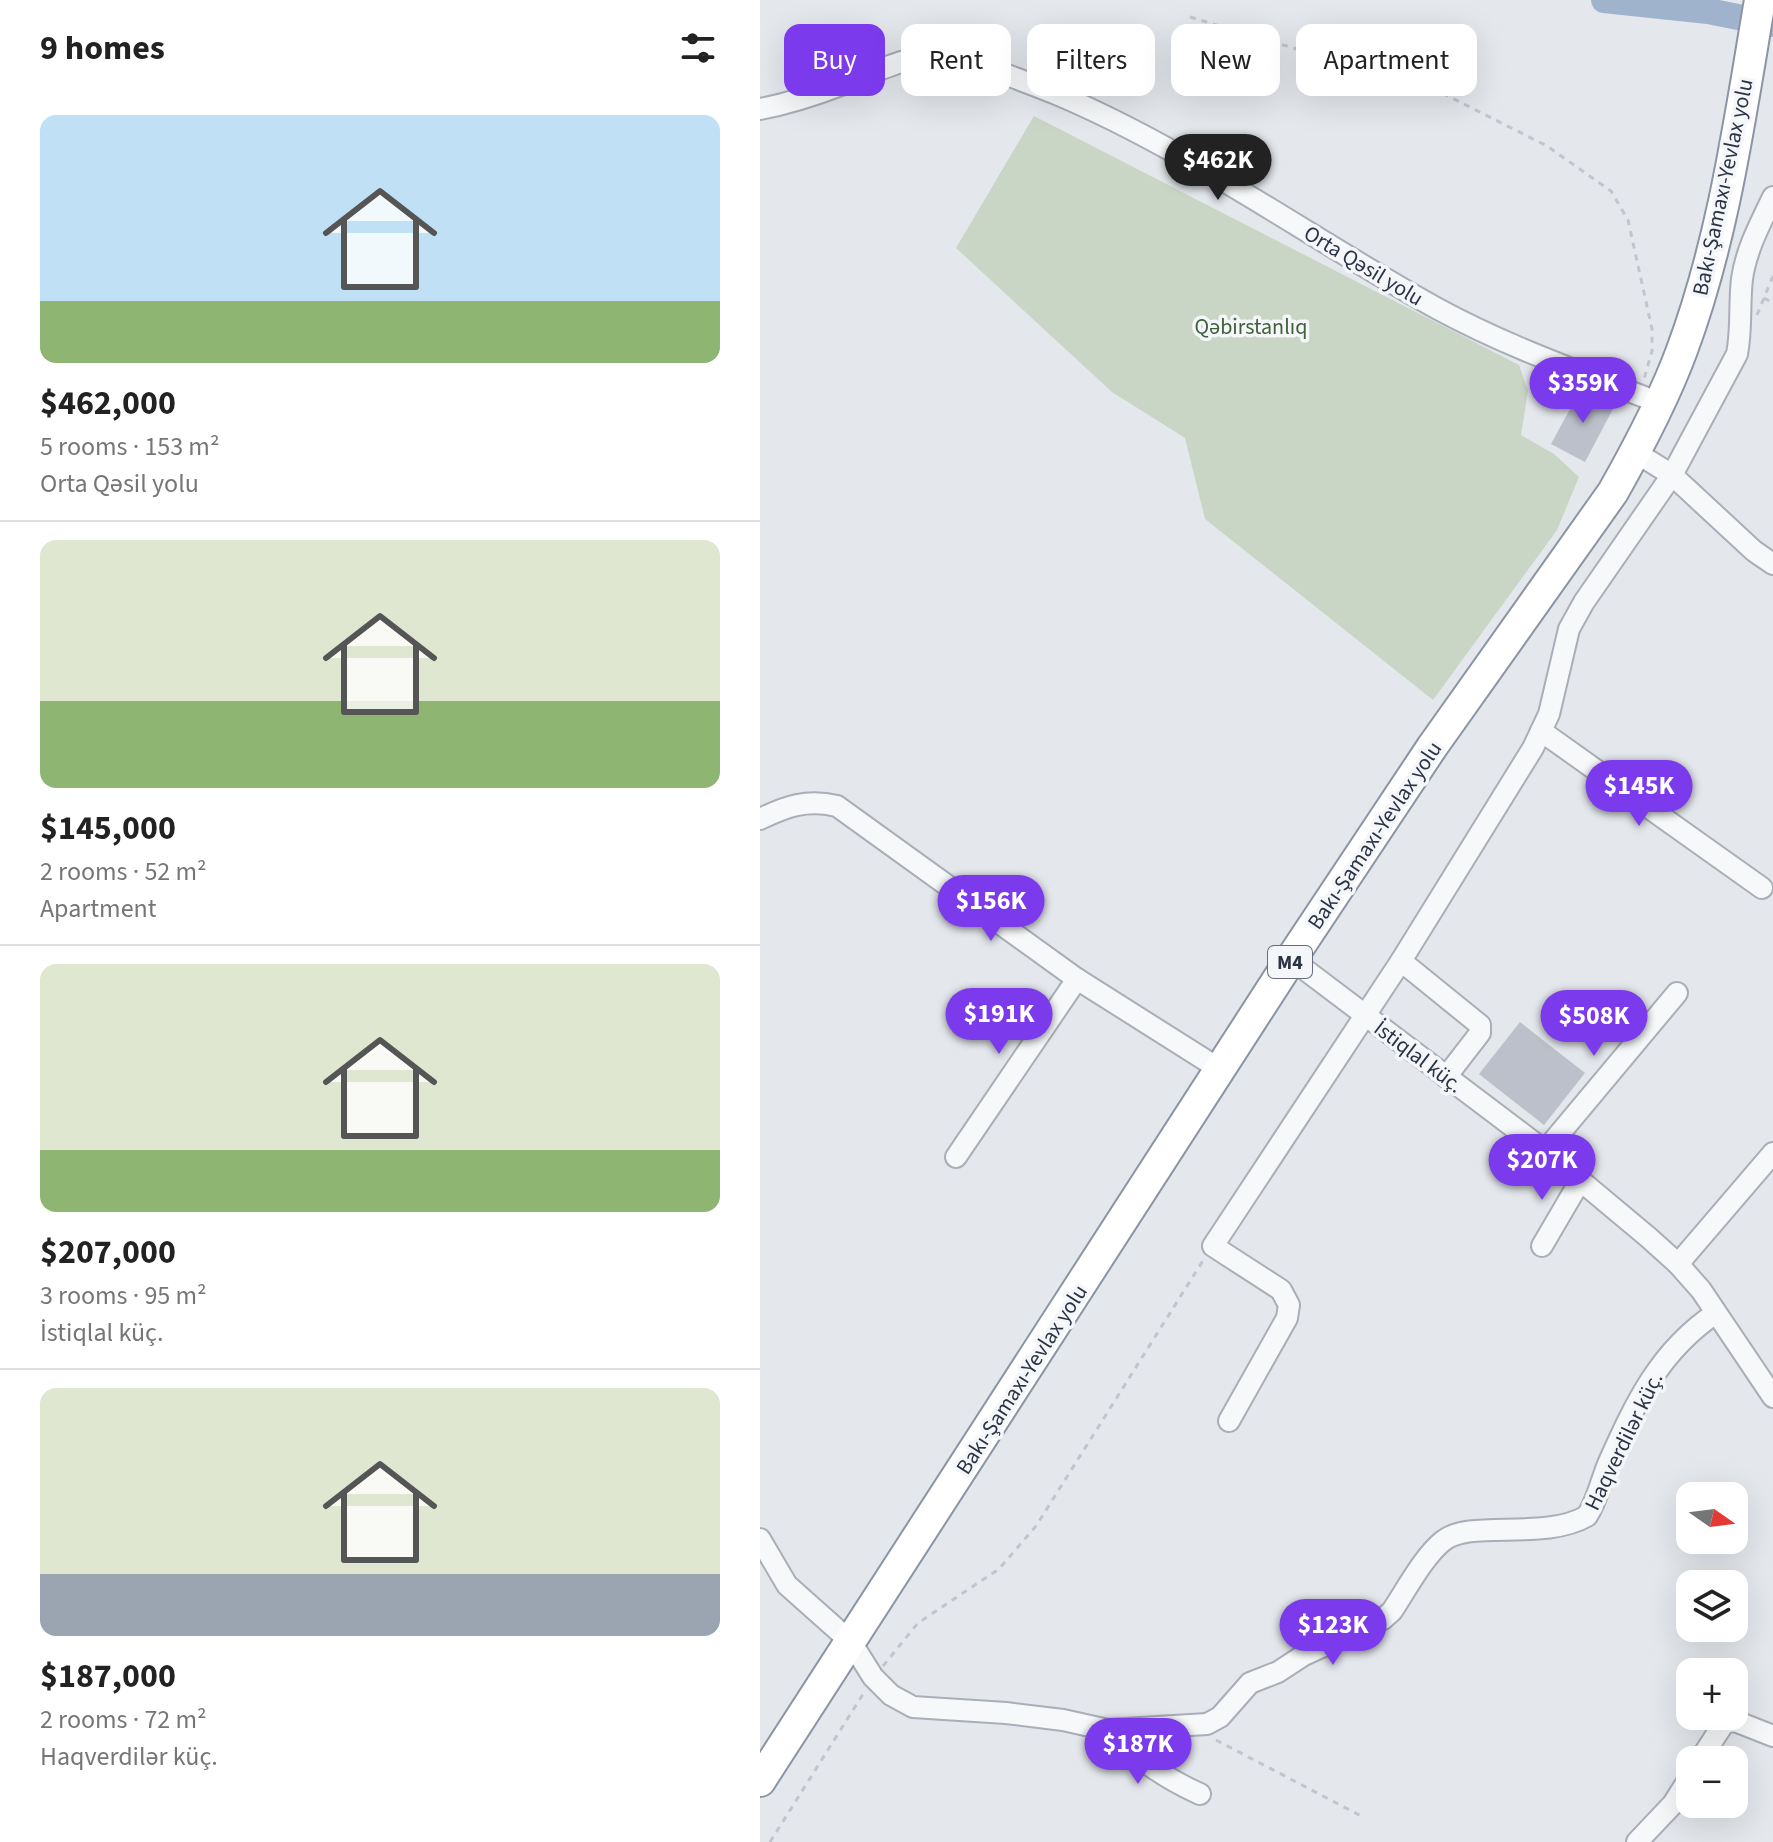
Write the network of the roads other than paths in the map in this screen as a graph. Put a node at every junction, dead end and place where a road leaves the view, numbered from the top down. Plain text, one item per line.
1 (1760, 0) edge
2 (760, 109) edge
3 (1773, 197) edge
4 (1650, 399) junction
5 (1635, 452) junction
6 (1672, 475) junction
7 (1773, 564) edge
8 (1541, 731) junction
9 (760, 819) edge
10 (1762, 888) dead end
11 (1291, 959) junction
12 (1401, 961) junction
13 (1077, 979) junction
14 (1677, 993) dead end
15 (1365, 1016) junction
16 (1221, 1070) junction
17 (1446, 1077) junction
18 (1545, 1151) junction
19 (1773, 1153) edge
20 (956, 1157) dead end
21 (1580, 1181) junction
22 (1542, 1246) dead end
23 (1678, 1264) junction
24 (1716, 1313) junction
25 (1773, 1397) edge
26 (1229, 1421) dead end
27 (760, 1539) edge
28 (851, 1642) junction
29 (1108, 1730) junction
30 (1773, 1736) edge
31 (1709, 1746) edge
32 (760, 1781) edge
33 (1200, 1794) dead end
34 (1676, 1799) edge
35 (1637, 1842) edge

1 - 4 highway, Bakı-Şamaxı-Yevlax yolu / M4
2 - 4 street, Orta Qəsil yolu
3 - 6 street
4 - 5 highway, Bakı-Şamaxı-Yevlax yolu / M4
5 - 6 street
5 - 11 highway, Bakı-Şamaxı-Yevlax yolu / M4
6 - 7 street
6 - 8 street
8 - 10 street
8 - 12 street
9 - 13 street
11 - 15 street, İstiqlal küç.
11 - 16 highway, Bakı-Şamaxı-Yevlax yolu / M4
12 - 15 street
12 - 17 street
13 - 16 street
13 - 20 street
14 - 18 street
15 - 17 street, İstiqlal küç.
15 - 26 street
16 - 28 highway, Bakı-Şamaxı-Yevlax yolu / M4
17 - 18 street, İstiqlal küç.
18 - 21 street, İstiqlal küç.
19 - 23 street
21 - 22 street
21 - 23 street, İstiqlal küç.
23 - 24 street, İstiqlal küç.
24 - 25 street, İstiqlal küç.
24 - 29 street, Haqverdilər küç.
27 - 28 street
28 - 29 street
28 - 32 highway, Bakı-Şamaxı-Yevlax yolu / M4
29 - 33 street
30 - 31 street
34 - 35 street

